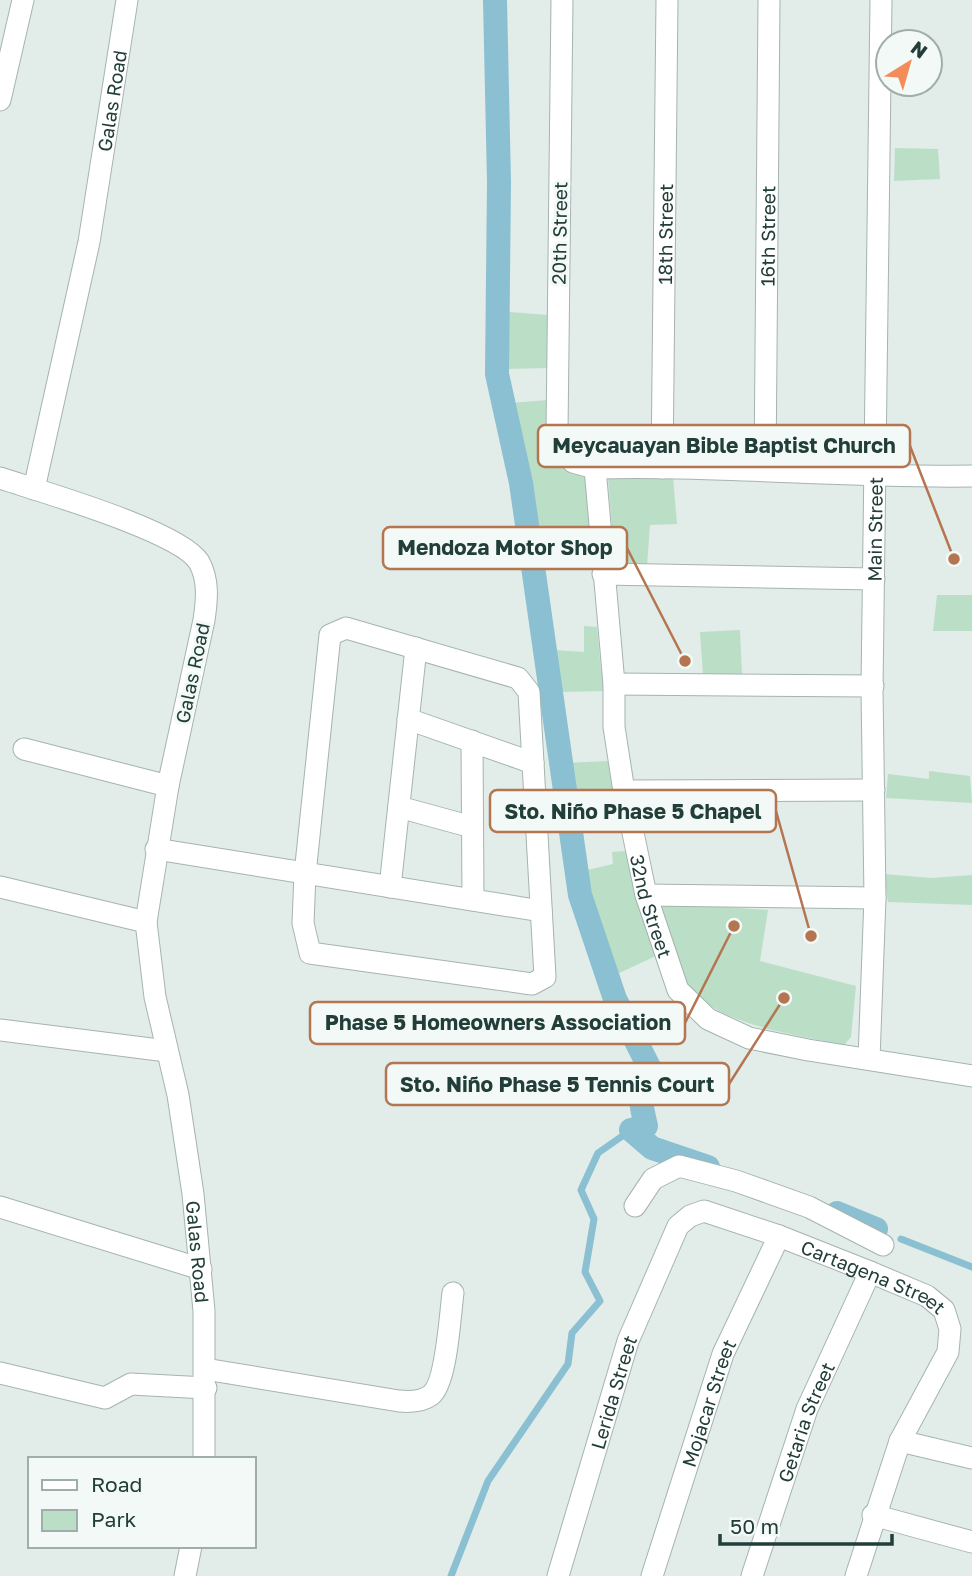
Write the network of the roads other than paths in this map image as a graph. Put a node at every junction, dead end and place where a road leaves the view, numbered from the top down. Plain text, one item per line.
1 (23, 0) edge
2 (127, 0) edge
3 (562, 0) edge
4 (667, 0) edge
5 (769, 0) edge
6 (881, 0) edge
7 (0, 100) edge
8 (595, 468) junction
9 (662, 468) junction
10 (765, 470) junction
11 (972, 476) edge
12 (878, 477) junction
13 (0, 478) edge
14 (34, 489) junction
15 (603, 573) junction
16 (874, 579) junction
17 (416, 648) junction
18 (614, 684) junction
19 (873, 686) junction
20 (408, 719) junction
21 (472, 741) junction
22 (24, 749) dead end
23 (533, 763) junction
24 (168, 786) junction
25 (874, 790) junction
26 (624, 791) junction
27 (399, 807) junction
28 (472, 827) junction
29 (156, 849) junction
30 (305, 874) junction
31 (0, 887) edge
32 (390, 887) junction
33 (646, 895) junction
34 (875, 898) junction
35 (472, 900) junction
36 (541, 911) junction
37 (146, 922) junction
38 (0, 1030) edge
39 (167, 1051) junction
40 (869, 1059) junction
41 (972, 1076) edge
42 (635, 1206) dead end
43 (0, 1207) edge
44 (690, 1216) joint
45 (779, 1236) junction
46 (883, 1245) dead end
47 (201, 1269) junction
48 (870, 1272) junction
49 (453, 1293) dead end
50 (0, 1373) edge
51 (205, 1379) junction
52 (900, 1441) junction
53 (204, 1457) edge
54 (972, 1458) edge
55 (873, 1516) junction
56 (972, 1542) edge
57 (191, 1548) edge
58 (185, 1576) edge
59 (558, 1576) edge
60 (652, 1576) edge
61 (751, 1576) edge
62 (856, 1576) edge

1 - 7 street
2 - 14 street, Galas Road
3 - 8 street, 20th Street
4 - 9 street, 18th Street
5 - 10 street, 16th Street
6 - 12 street, Main Street
8 - 9 street
8 - 15 street, 32nd Street
9 - 10 street
10 - 12 street
11 - 12 street
12 - 16 street, Main Street
13 - 14 street
14 - 24 street, Galas Road
15 - 16 street
15 - 18 street, 32nd Street
16 - 19 street, Main Street
17 - 20 street
17 - 23 street
17 - 30 street
18 - 19 street
18 - 26 street, 32nd Street
19 - 25 street, Main Street
20 - 21 street
20 - 27 street
21 - 23 street
21 - 28 street
22 - 24 street
23 - 36 street
24 - 29 street, Galas Road
25 - 26 street
25 - 34 street, Main Street
26 - 33 street, 32nd Street
27 - 28 street
27 - 32 street
28 - 35 street
29 - 30 street
29 - 37 street, Galas Road
30 - 32 street
30 - 36 street
31 - 37 street
32 - 35 street
33 - 34 street
33 - 40 street, 32nd Street
34 - 40 street, Main Street
35 - 36 street
37 - 39 street, Galas Road
38 - 39 street
39 - 47 street, Galas Road
40 - 41 street, 32nd Street
42 - 46 street
43 - 47 street
44 - 45 street, Cartagena Street
44 - 59 street, Lerida Street
45 - 48 street, Cartagena Street
45 - 60 street, Mojacar Street
47 - 51 street, Galas Road
48 - 52 street, Cartagena Street
48 - 61 street, Getaria Street
49 - 51 street
50 - 51 street
51 - 53 street, Galas Road
52 - 54 street
52 - 55 street, Cartagena Street
55 - 56 street
55 - 62 street, Cartagena Street
57 - 58 street

